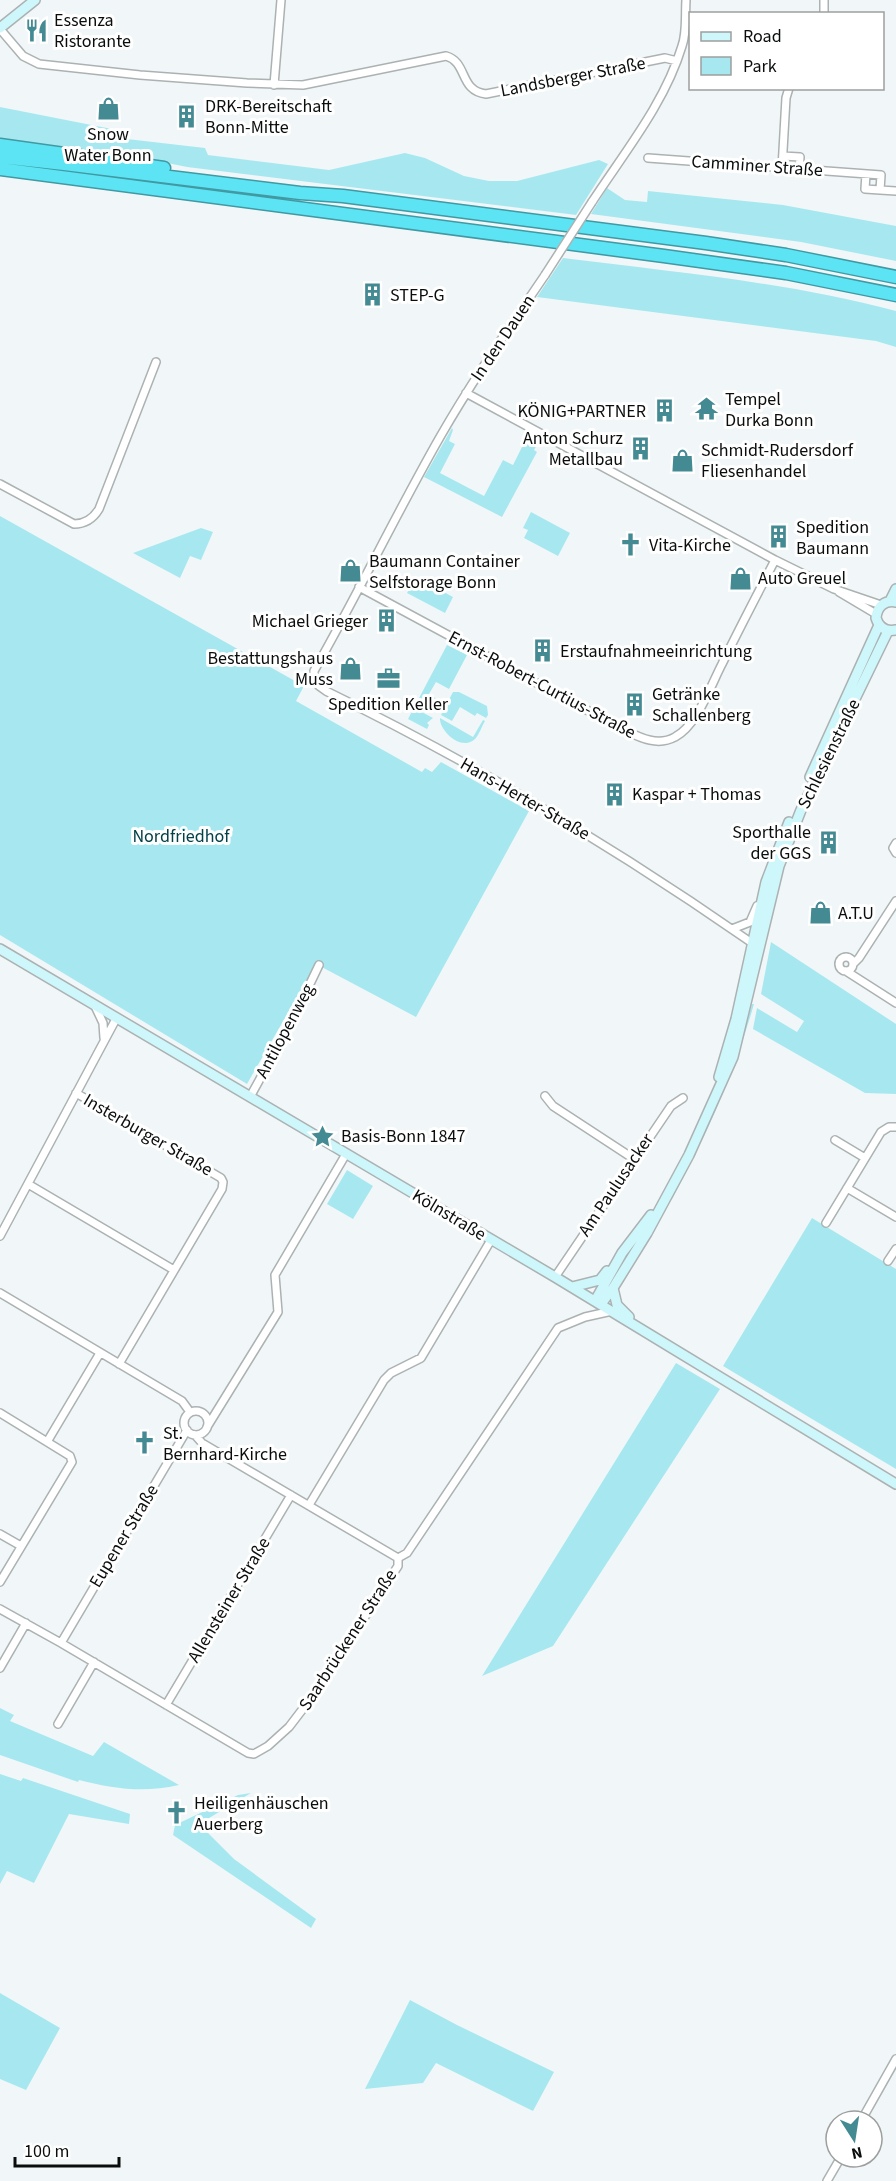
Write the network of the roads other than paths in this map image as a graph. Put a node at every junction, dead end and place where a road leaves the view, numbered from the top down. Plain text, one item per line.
1 (35, 0) edge
2 (281, 0) edge
3 (686, 0) edge
4 (0, 28) edge
5 (677, 61) junction
6 (274, 85) junction
7 (788, 90) edge
8 (0, 145) edge
9 (0, 155) edge
10 (783, 156) junction
11 (648, 158) dead end
12 (782, 168) junction
13 (0, 169) edge
14 (799, 170) junction
15 (866, 174) junction
16 (880, 190) junction
17 (896, 191) edge
18 (343, 196) junction
19 (896, 277) edge
20 (896, 295) edge
21 (156, 362) dead end
22 (466, 393) junction
23 (0, 484) edge
24 (775, 560) junction
25 (358, 587) junction
26 (896, 589) edge
27 (893, 601) edge
28 (878, 609) junction
29 (879, 625) junction
30 (892, 630) edge
31 (314, 678) joint
32 (896, 843) edge
33 (896, 853) edge
34 (766, 882) junction
35 (896, 901) edge
36 (732, 929) junction
37 (756, 946) junction
38 (0, 950) edge
39 (853, 964) junction
40 (319, 965) dead end
41 (846, 971) junction
42 (896, 1003) edge
43 (95, 1006) junction
44 (116, 1019) junction
45 (103, 1044) junction
46 (76, 1093) junction
47 (545, 1096) dead end
48 (250, 1097) junction
49 (683, 1098) dead end
50 (896, 1127) edge
51 (835, 1140) dead end
52 (346, 1154) junction
53 (865, 1158) junction
54 (634, 1159) junction
55 (28, 1184) junction
56 (847, 1188) junction
57 (664, 1198) junction
58 (896, 1217) edge
59 (826, 1223) dead end
60 (0, 1236) edge
61 (490, 1240) junction
62 (896, 1249) edge
63 (622, 1253) junction
64 (888, 1261) dead end
65 (174, 1270) junction
66 (555, 1277) junction
67 (572, 1287) junction
68 (613, 1288) junction
69 (0, 1293) edge
70 (598, 1303) junction
71 (612, 1311) junction
72 (585, 1317) junction
73 (644, 1331) junction
74 (100, 1353) junction
75 (119, 1364) junction
76 (190, 1412) junction
77 (0, 1413) edge
78 (207, 1426) junction
79 (186, 1430) junction
80 (195, 1435) junction
81 (47, 1442) junction
82 (896, 1485) edge
83 (291, 1495) junction
84 (309, 1505) junction
85 (0, 1534) edge
86 (21, 1546) junction
87 (398, 1558) junction
88 (0, 1582) edge
89 (0, 1610) edge
90 (26, 1623) junction
91 (61, 1642) junction
92 (94, 1662) junction
93 (0, 1668) edge
94 (166, 1705) junction
95 (58, 1724) dead end
96 (896, 2059) edge
97 (868, 2109) edge

1 - 4 street
2 - 6 street
3 - 5 street, In den Dauen
4 - 6 street, Landsberger Straße
5 - 6 street, Landsberger Straße
5 - 22 street, In den Dauen, bridge
7 - 10 street
8 - 18 highway
9 - 18 highway
10 - 12 street
10 - 14 street
11 - 12 street, Camminer Straße
12 - 14 street, Camminer Straße
13 - 20 highway
14 - 15 street, Camminer Straße
15 - 16 street
15 - 16 street
16 - 17 street
18 - 19 highway
21 - 23 street
22 - 24 street
22 - 25 street, In den Dauen
24 - 25 street, Ernst-Robert-Curtius-Straße
24 - 28 street
25 - 31 street, In den Dauen
26 - 27 street
27 - 28 street
28 - 29 street
29 - 30 street
29 - 34 street, Schlesienstraße
30 - 37 street, Schlesienstraße
31 - 36 street, Hans-Herter-Straße
32 - 33 street
34 - 36 street, Schlesienstraße
34 - 37 street, Schlesienstraße
35 - 39 street
36 - 37 street, Hans-Herter-Straße
37 - 57 street, Schlesienstraße
38 - 43 street, Kölnstraße
39 - 41 street
39 - 41 street
40 - 48 street, Antilopenweg
41 - 42 street
43 - 44 street, Kölnstraße
43 - 45 street
44 - 45 street
44 - 48 street, Kölnstraße
45 - 46 street
46 - 55 street
46 - 65 street, Insterburger Straße
47 - 54 street
48 - 52 street, Kölnstraße
49 - 54 street, Am Paulusacker
50 - 53 street
51 - 53 street
52 - 61 street, Kölnstraße
52 - 78 street
53 - 56 street
54 - 66 street, Am Paulusacker
55 - 60 street
55 - 65 street
56 - 58 street
56 - 59 street
57 - 63 street, Schlesienstraße
57 - 68 street, Schlesienstraße
61 - 66 street, Kölnstraße
61 - 84 street
62 - 64 street
63 - 67 street
63 - 70 street, Schlesienstraße
65 - 75 street, Insterburger Straße
66 - 67 street, Kölnstraße
67 - 70 street, Kölnstraße
68 - 70 street, Schlesienstraße
68 - 73 street
69 - 74 street
70 - 71 street, Kölnstraße
70 - 72 street
71 - 72 street, Saarbrückener Straße
71 - 73 street, Kölnstraße
72 - 87 street, Saarbrückener Straße
73 - 82 street, Kölnstraße
74 - 75 street
74 - 81 street
75 - 76 street
76 - 78 street
76 - 79 street
77 - 81 street
78 - 80 street
79 - 80 street
79 - 91 street, Eupener Straße
80 - 83 street
81 - 86 street
83 - 84 street
83 - 94 street, Allensteiner Straße
84 - 87 street
85 - 86 street
86 - 88 street
87 - 94 street, Saarbrückener Straße
89 - 90 street, Saarbrückener Straße
90 - 91 street, Saarbrückener Straße
90 - 93 street
91 - 92 street, Saarbrückener Straße
92 - 94 street, Saarbrückener Straße
92 - 95 street
96 - 97 street

